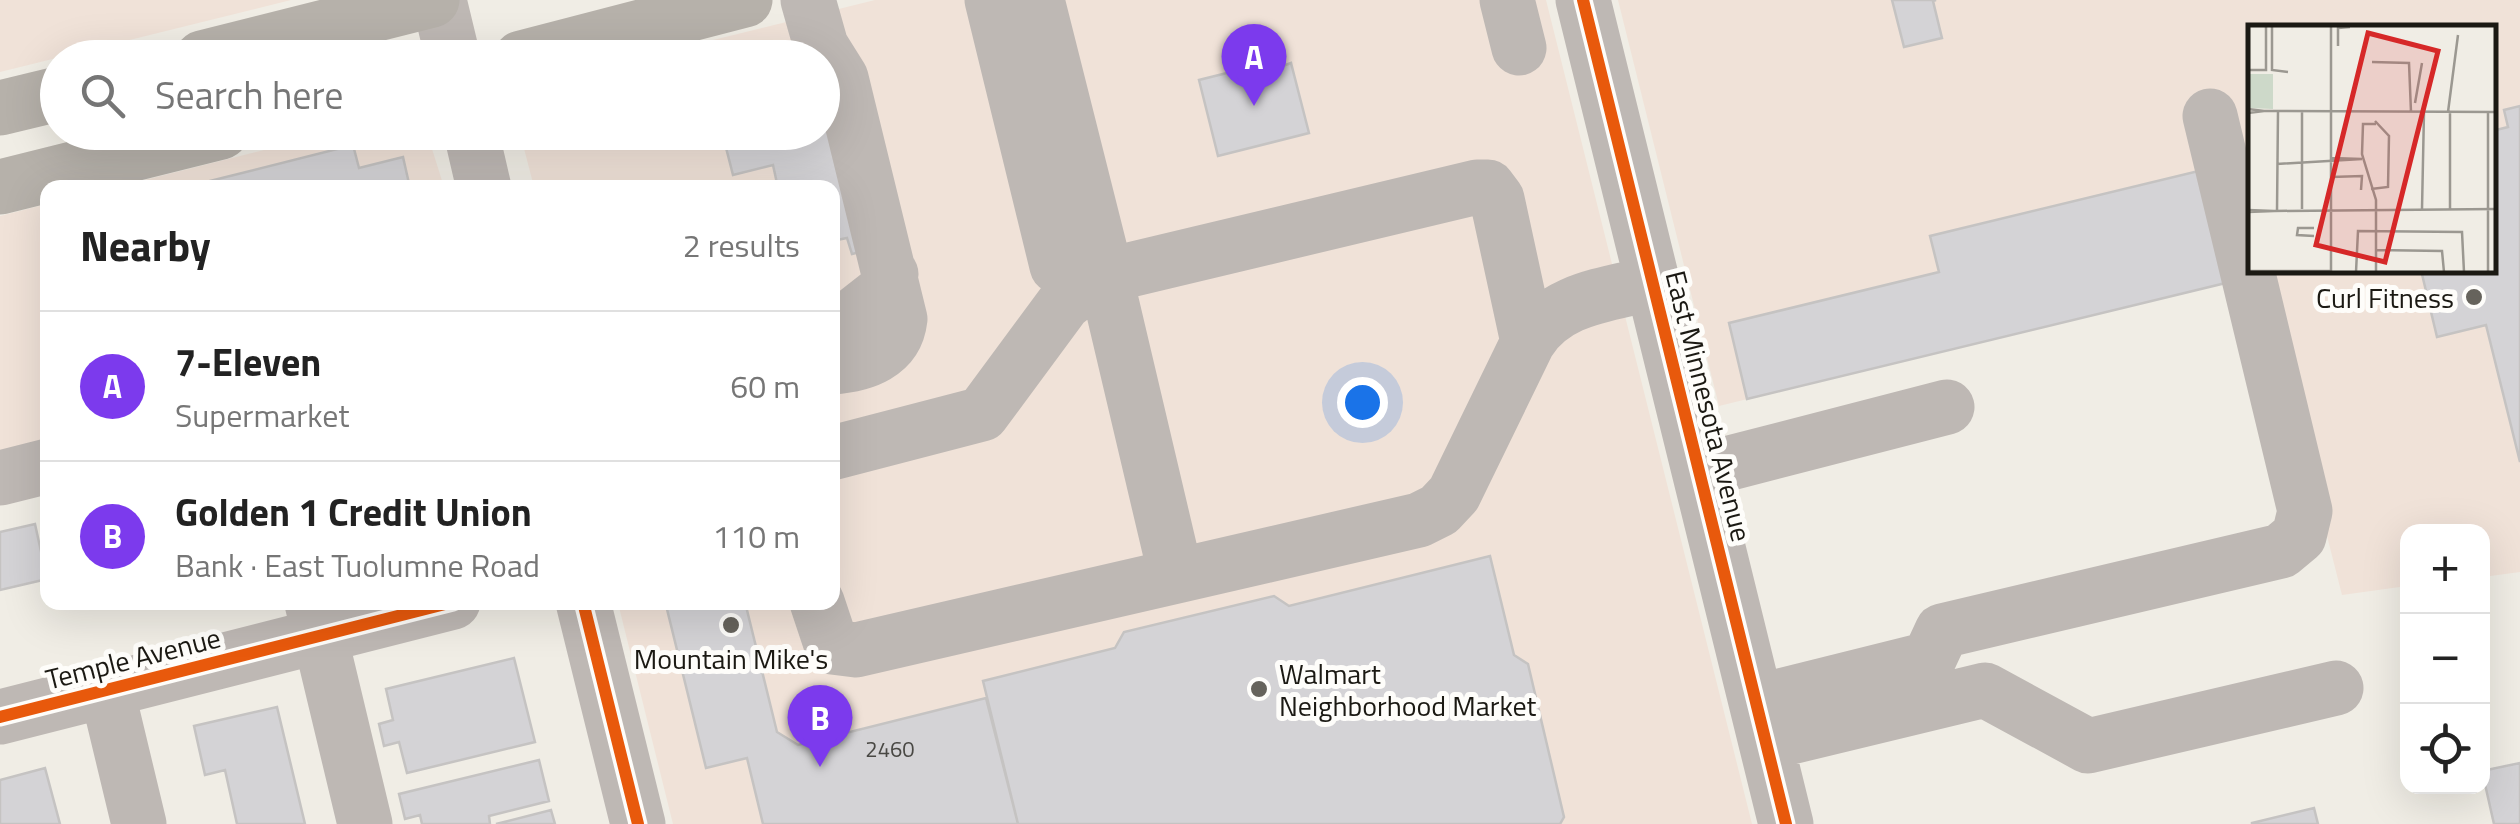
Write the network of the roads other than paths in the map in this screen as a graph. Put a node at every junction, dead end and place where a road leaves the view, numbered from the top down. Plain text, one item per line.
1 (435, 0) edge
2 (745, 0) edge
3 (808, 0) edge
4 (992, 0) edge
5 (1038, 0) edge
6 (1583, 0) edge
7 (274, 40) edge
8 (447, 40) edge
9 (591, 40) edge
10 (818, 40) edge
11 (840, 77) edge
12 (40, 98) edge
13 (0, 108) edge
14 (2210, 116) dead end
15 (149, 150) edge
16 (475, 150) edge
17 (482, 180) edge
18 (0, 187) edge
19 (891, 274) junction
20 (1096, 279) junction
21 (1652, 284) junction
22 (840, 326) edge
23 (1528, 342) junction
24 (840, 365) edge
25 (1947, 407) dead end
26 (840, 452) edge
27 (40, 468) edge
28 (1699, 471) junction
29 (0, 478) edge
30 (1176, 576) junction
31 (388, 610) edge
32 (585, 610) edge
33 (819, 610) edge
34 (315, 619) edge
35 (2336, 688) dead end
36 (106, 691) junction
37 (0, 717) edge
38 (1761, 722) junction
39 (139, 824) edge
40 (365, 824) edge
41 (638, 824) edge
42 (1786, 824) edge

1 - 7 main road
1 - 8 street
2 - 9 main road
3 - 10 street
4 - 20 street
5 - 20 street
6 - 21 street, East Minnesota Avenue
11 - 19 street
12 - 13 main road
14 - 38 street
15 - 18 main road
16 - 17 street
19 - 22 street
19 - 24 street
20 - 23 street
20 - 26 street
20 - 30 street
21 - 23 street
21 - 28 street, East Minnesota Avenue
23 - 30 street
25 - 28 street
27 - 29 street
28 - 38 street, East Minnesota Avenue
30 - 33 street
31 - 34 street, Temple Avenue
32 - 41 street
34 - 36 street, Temple Avenue
34 - 40 street
35 - 38 street
36 - 37 street, Temple Avenue
36 - 39 street
38 - 42 street, East Minnesota Avenue

